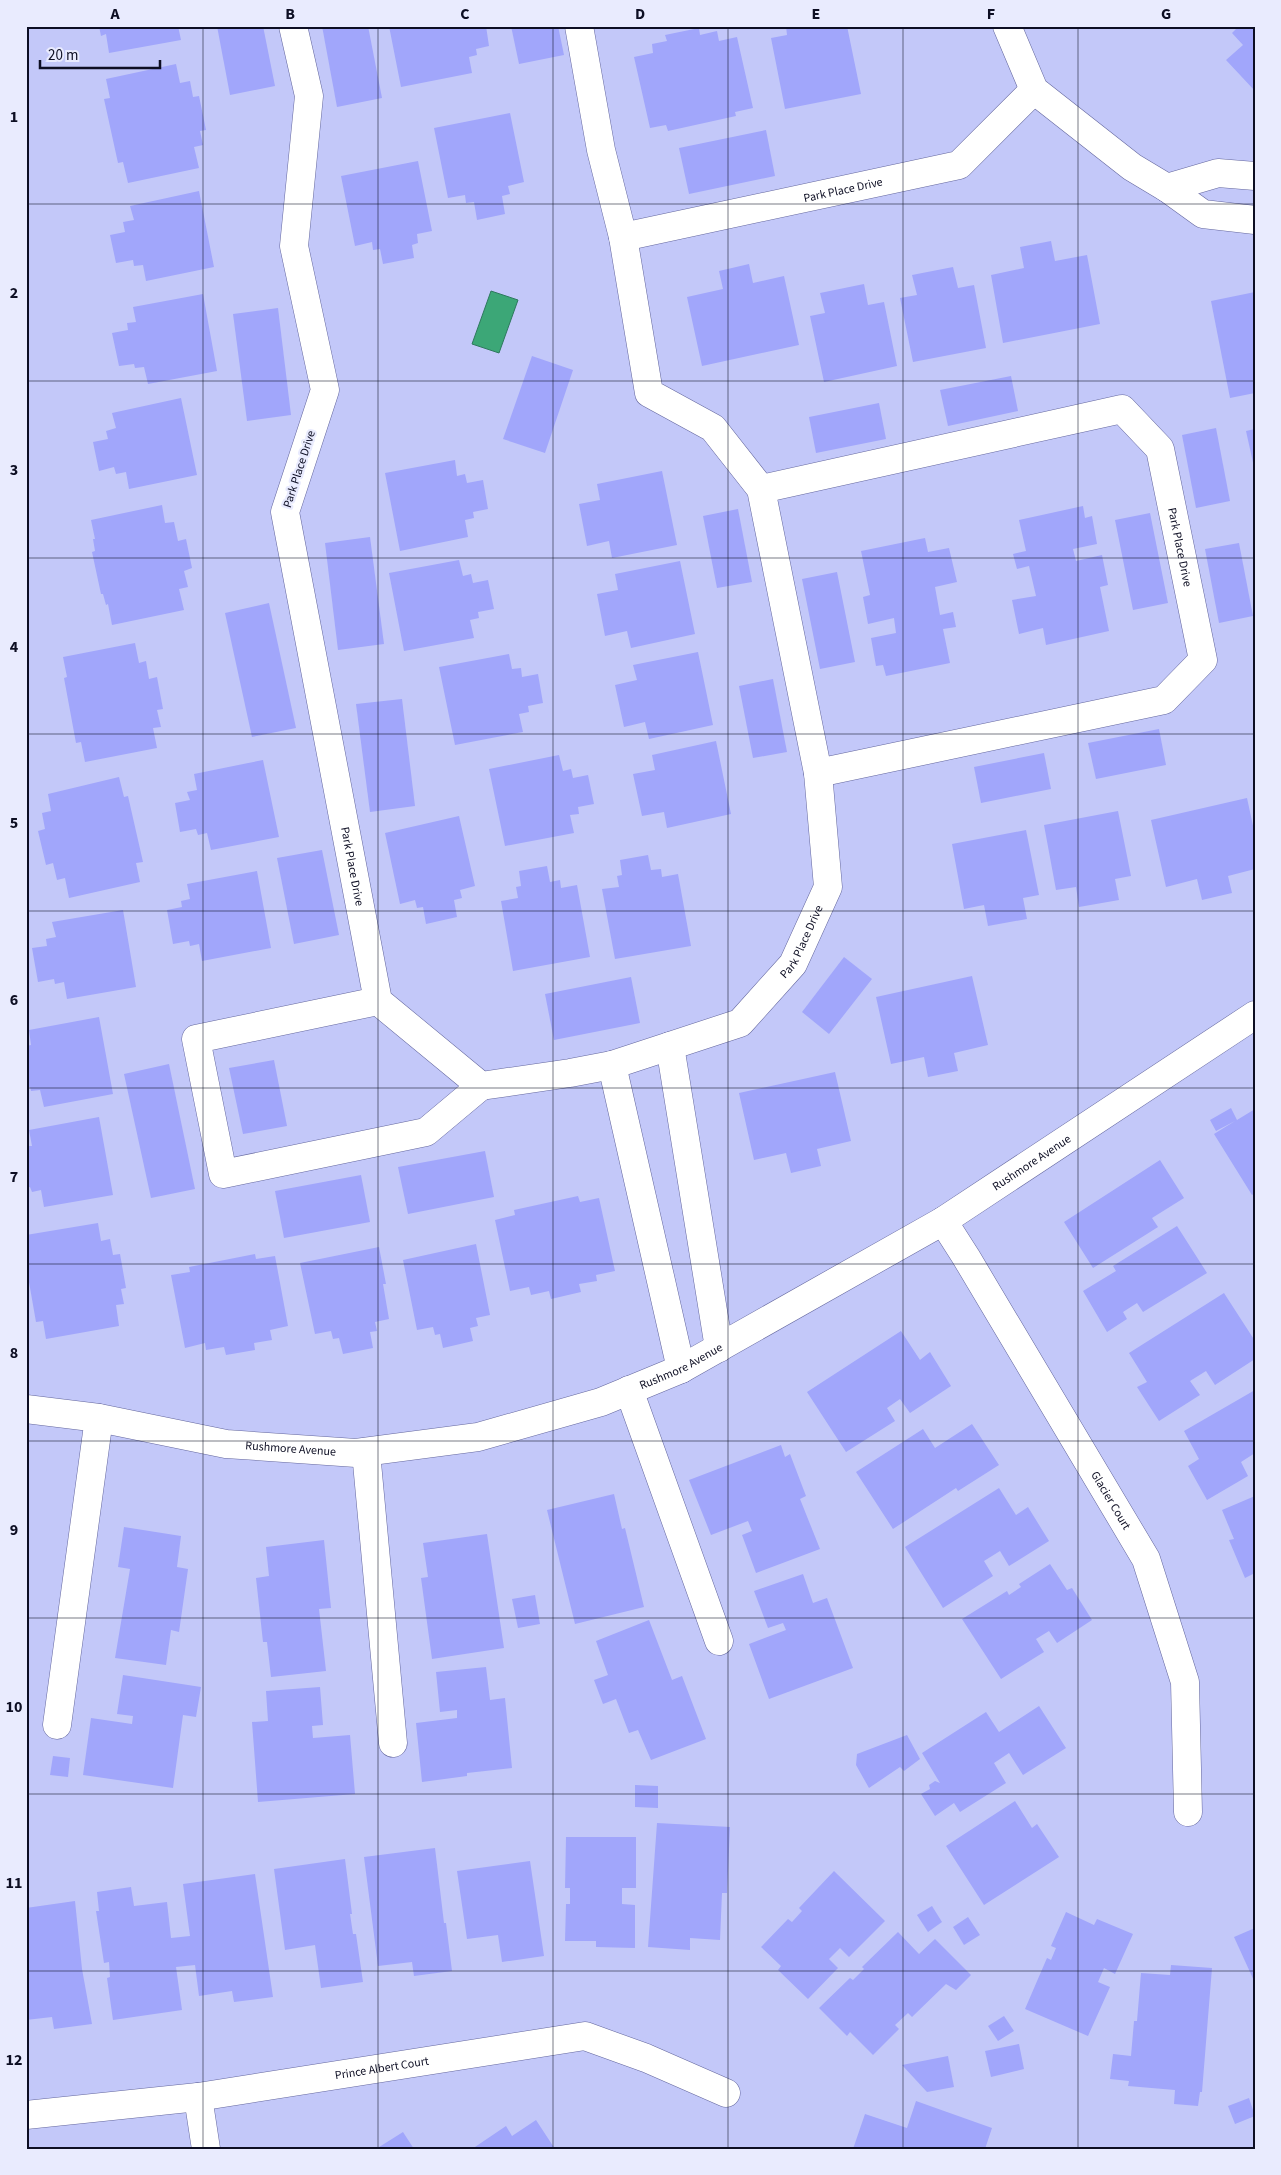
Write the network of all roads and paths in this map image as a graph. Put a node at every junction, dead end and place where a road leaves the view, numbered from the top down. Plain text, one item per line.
1 (293, 26) edge
2 (579, 26) edge
3 (1007, 26) edge
4 (1034, 90) junction
5 (1255, 176) edge
6 (1167, 188) junction
7 (1255, 220) edge
8 (623, 237) junction
9 (761, 489) junction
10 (818, 773) junction
11 (378, 1002) junction
12 (1255, 1016) edge
13 (670, 1046) junction
14 (612, 1064) junction
15 (481, 1086) junction
16 (943, 1221) junction
17 (719, 1348) junction
18 (681, 1369) junction
19 (629, 1390) junction
20 (26, 1409) edge
21 (99, 1418) junction
22 (366, 1452) junction
23 (719, 1641) dead end
24 (57, 1724) dead end
25 (393, 1743) dead end
26 (1188, 1812) dead end
27 (726, 2093) dead end
28 (198, 2097) junction
29 (26, 2115) edge
30 (206, 2149) edge

1 - 11 street, Park Place Drive
2 - 8 street, Park Place Drive
3 - 4 street
4 - 6 street
4 - 8 street, Park Place Drive
5 - 6 street
6 - 7 street
8 - 9 street, Park Place Drive
9 - 10 street, Park Place Drive
9 - 10 street, Park Place Drive
10 - 13 street, Park Place Drive
11 - 15 street
11 - 15 street
12 - 16 street, Rushmore Avenue
13 - 14 street, Park Place Drive
13 - 17 street
14 - 15 street, Park Place Drive
14 - 18 street
16 - 17 street, Rushmore Avenue
16 - 26 street, Glacier Court
17 - 18 street, Rushmore Avenue
18 - 19 street, Rushmore Avenue
19 - 22 street, Rushmore Avenue
19 - 23 street
20 - 21 street, Rushmore Avenue
21 - 22 street, Rushmore Avenue
21 - 24 street
22 - 25 street
27 - 28 street, Prince Albert Court
28 - 29 street, Prince Albert Court
28 - 30 street

